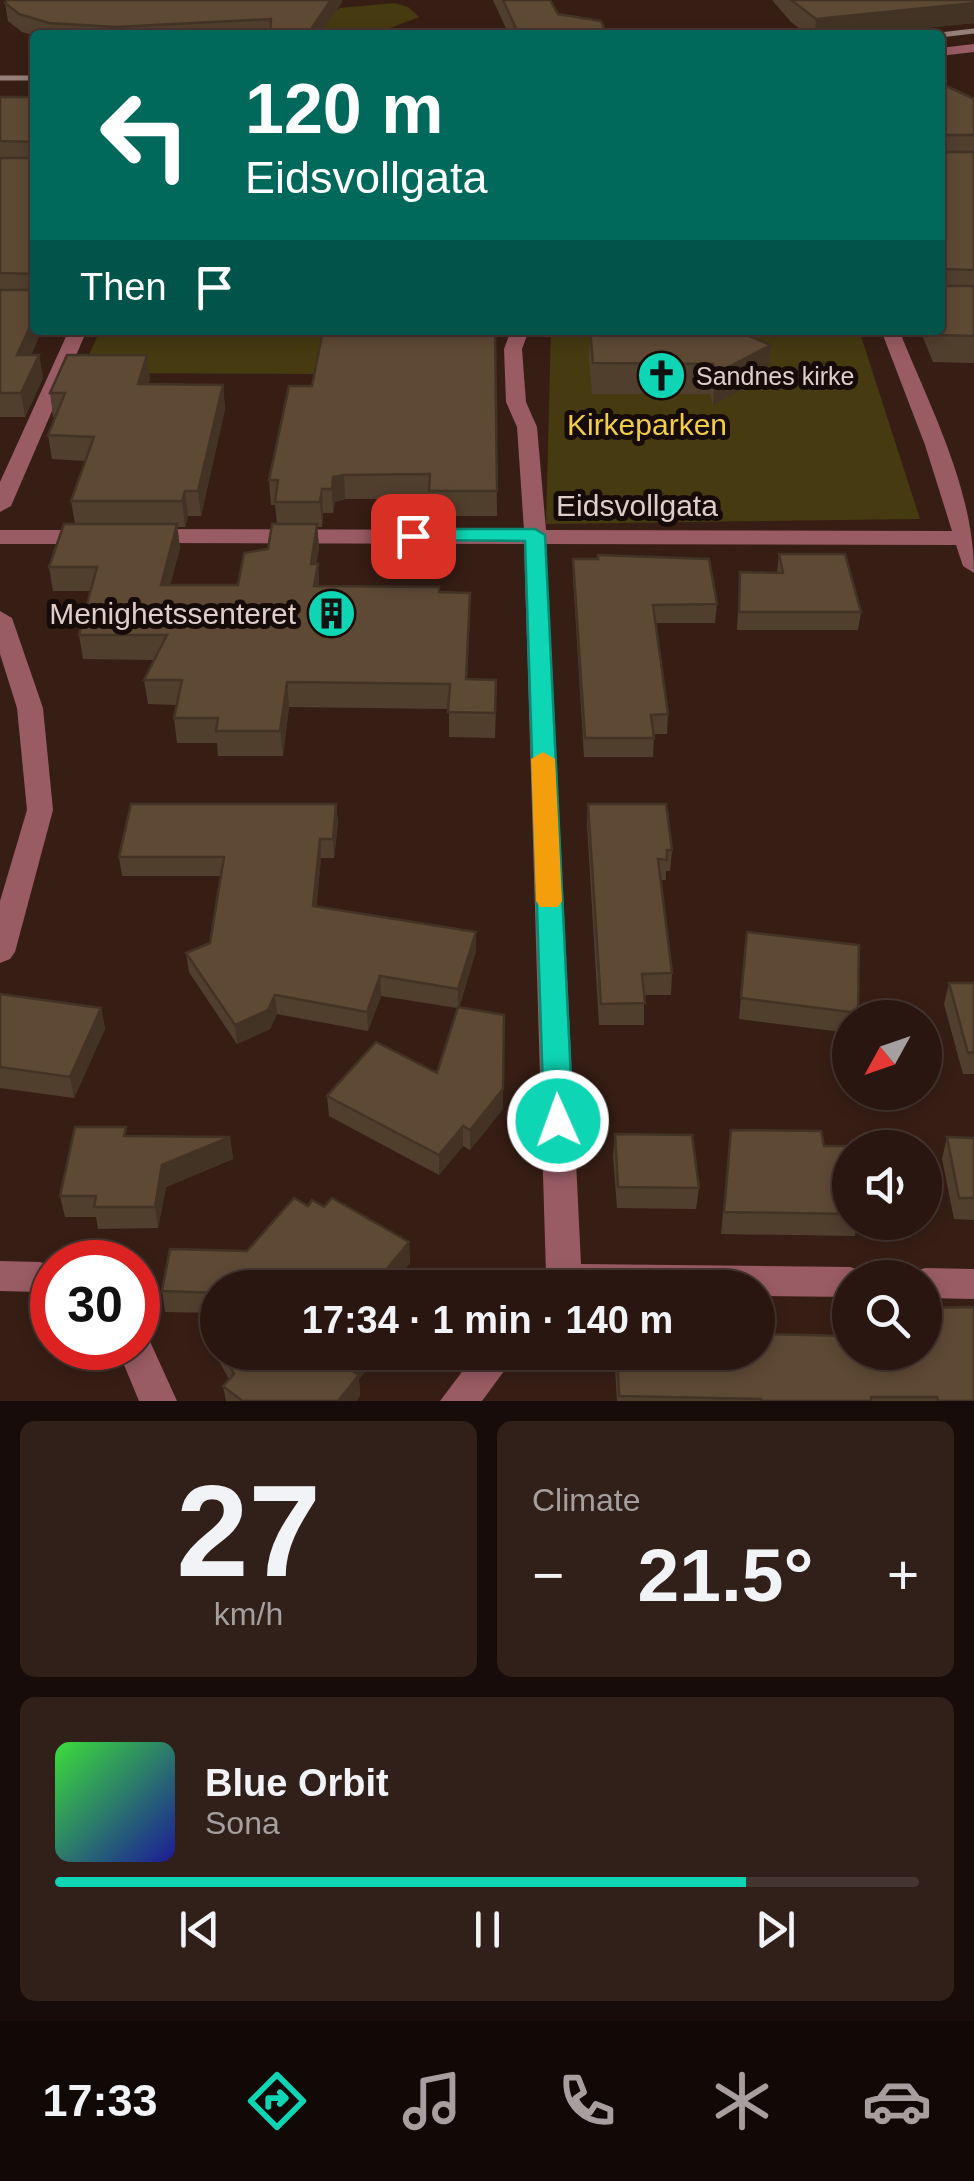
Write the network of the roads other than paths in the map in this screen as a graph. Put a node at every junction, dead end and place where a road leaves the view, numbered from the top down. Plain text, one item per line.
1 (974, 48) edge
2 (945, 51) edge
3 (76, 335) edge
4 (518, 335) edge
5 (892, 335) edge
6 (0, 506) edge
7 (535, 535) junction
8 (0, 537) edge
9 (970, 538) edge
10 (974, 566) edge
11 (0, 618) edge
12 (0, 952) edge
13 (560, 1270) edge
14 (0, 1276) edge
15 (30, 1277) edge
16 (775, 1282) edge
17 (832, 1282) edge
18 (942, 1283) edge
19 (974, 1284) edge
20 (144, 1370) edge
21 (485, 1370) edge
22 (158, 1401) edge
23 (459, 1401) edge

1 - 2 street
3 - 6 street
4 - 7 street
5 - 9 street
7 - 8 street, Eidsvollgata
7 - 9 street, Eidsvollgata
7 - 13 street
9 - 10 street
11 - 12 street
14 - 15 street
16 - 17 street
18 - 19 street
20 - 22 street
21 - 23 street

